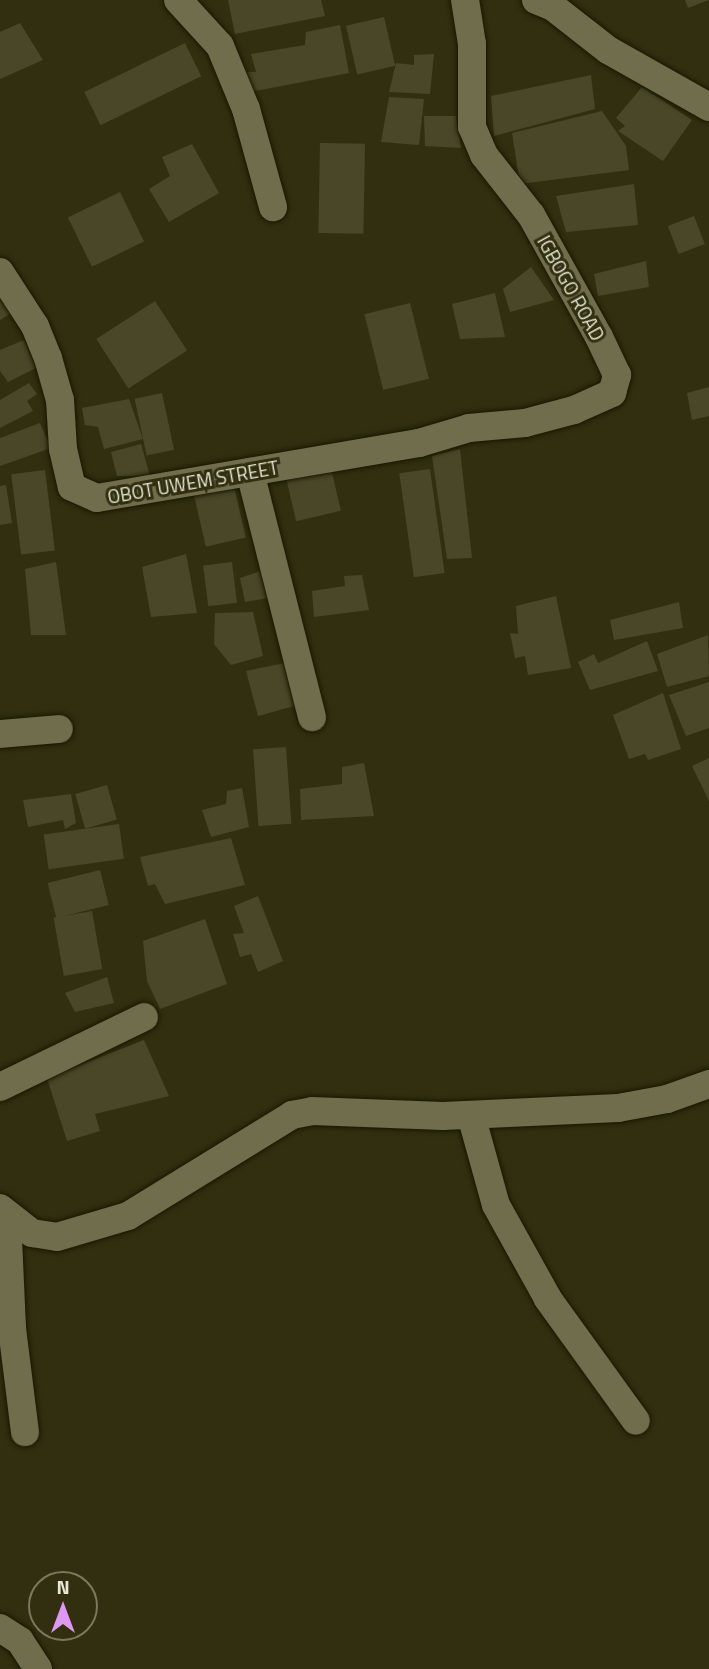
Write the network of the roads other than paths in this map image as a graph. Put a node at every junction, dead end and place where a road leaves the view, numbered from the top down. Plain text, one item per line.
1 (178, 0) edge
2 (466, 0) edge
3 (536, 0) edge
4 (709, 107) edge
5 (273, 207) dead end
6 (0, 272) edge
7 (419, 443) joint
8 (250, 472) junction
9 (312, 717) dead end
10 (59, 729) dead end
11 (0, 734) edge
12 (144, 1017) dead end
13 (709, 1084) edge
14 (0, 1087) edge
15 (471, 1115) junction
16 (3, 1212) edge
17 (636, 1421) dead end
18 (25, 1432) dead end
19 (0, 1628) edge
20 (38, 1669) edge

1 - 5 street
2 - 7 street, IGBOGO ROAD
3 - 4 street
6 - 8 street, OBOT UWEM STREET
7 - 8 street, OBOT UWEM STREET
8 - 9 street
10 - 11 street
12 - 14 street
13 - 15 street
15 - 16 street
15 - 17 street
16 - 18 street
19 - 20 street

